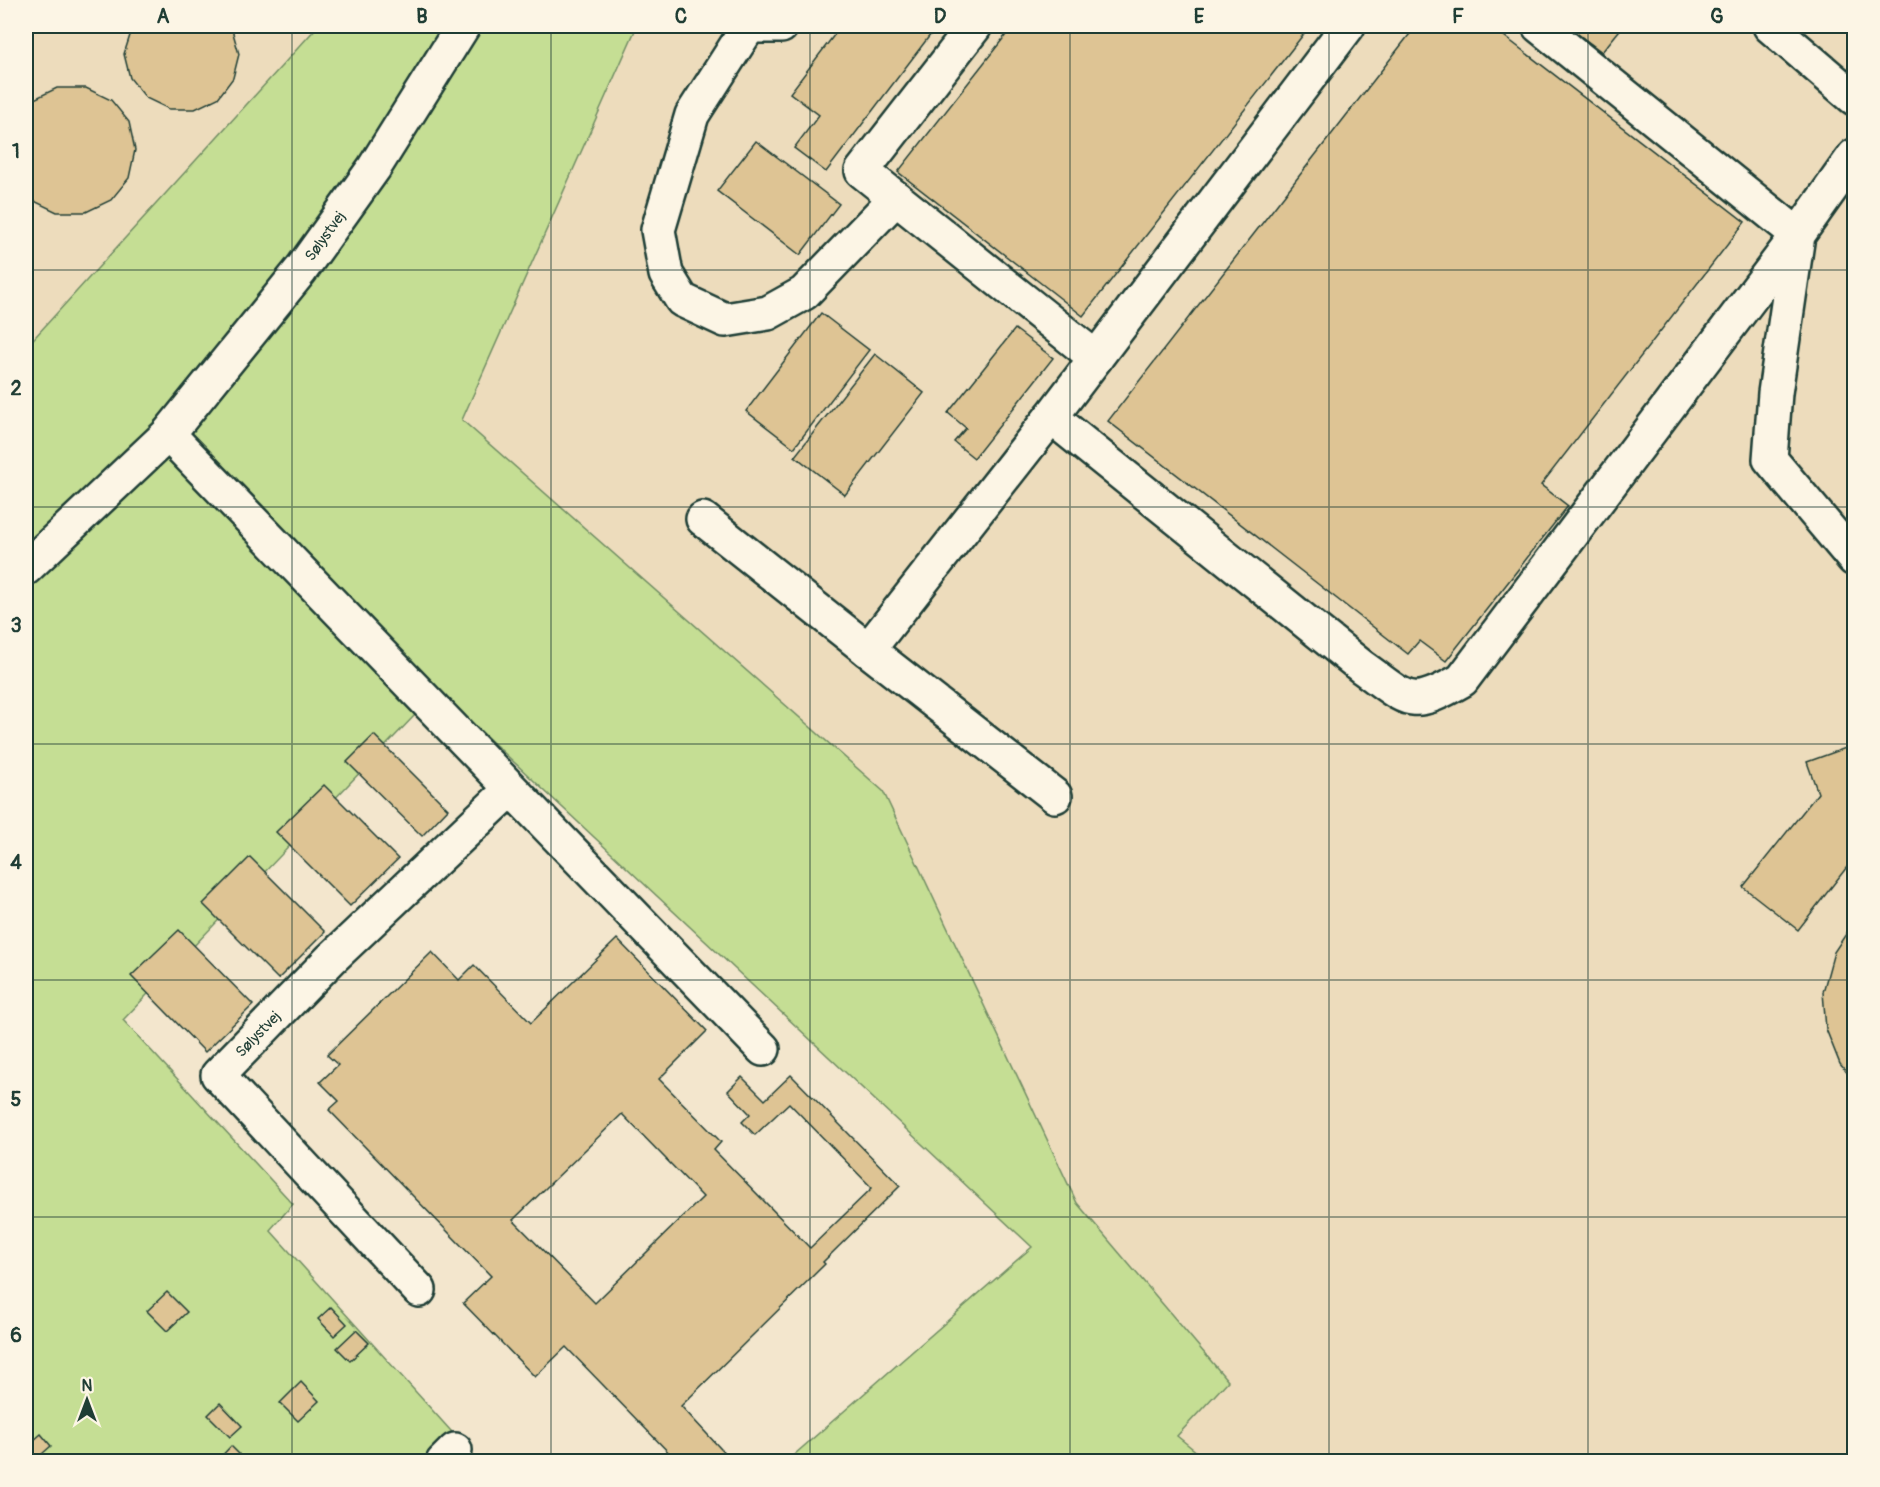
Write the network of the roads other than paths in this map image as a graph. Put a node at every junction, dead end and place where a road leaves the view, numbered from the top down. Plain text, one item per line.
1 (463, 26) edge
2 (748, 26) edge
3 (781, 26) edge
4 (975, 26) edge
5 (1348, 26) edge
6 (1539, 26) edge
7 (1770, 26) edge
8 (1854, 98) edge
9 (1854, 156) edge
10 (896, 198) junction
11 (1798, 235) junction
12 (1096, 358) junction
13 (1051, 417) junction
14 (168, 434) junction
15 (703, 519) dead end
16 (1854, 559) edge
17 (26, 568) edge
18 (868, 650) junction
19 (510, 790) junction
20 (1055, 796) dead end
21 (763, 1049) dead end
22 (419, 1290) dead end

1 - 14 street, Sølystvej
2 - 3 street
2 - 10 street
4 - 10 street
5 - 12 street
6 - 11 street
7 - 8 street
9 - 11 street
10 - 12 street
11 - 13 street
11 - 16 street
12 - 13 street
13 - 18 street
14 - 17 street, Sølystvej
14 - 19 street
15 - 18 street
18 - 20 street
19 - 21 street
19 - 22 street, Sølystvej

